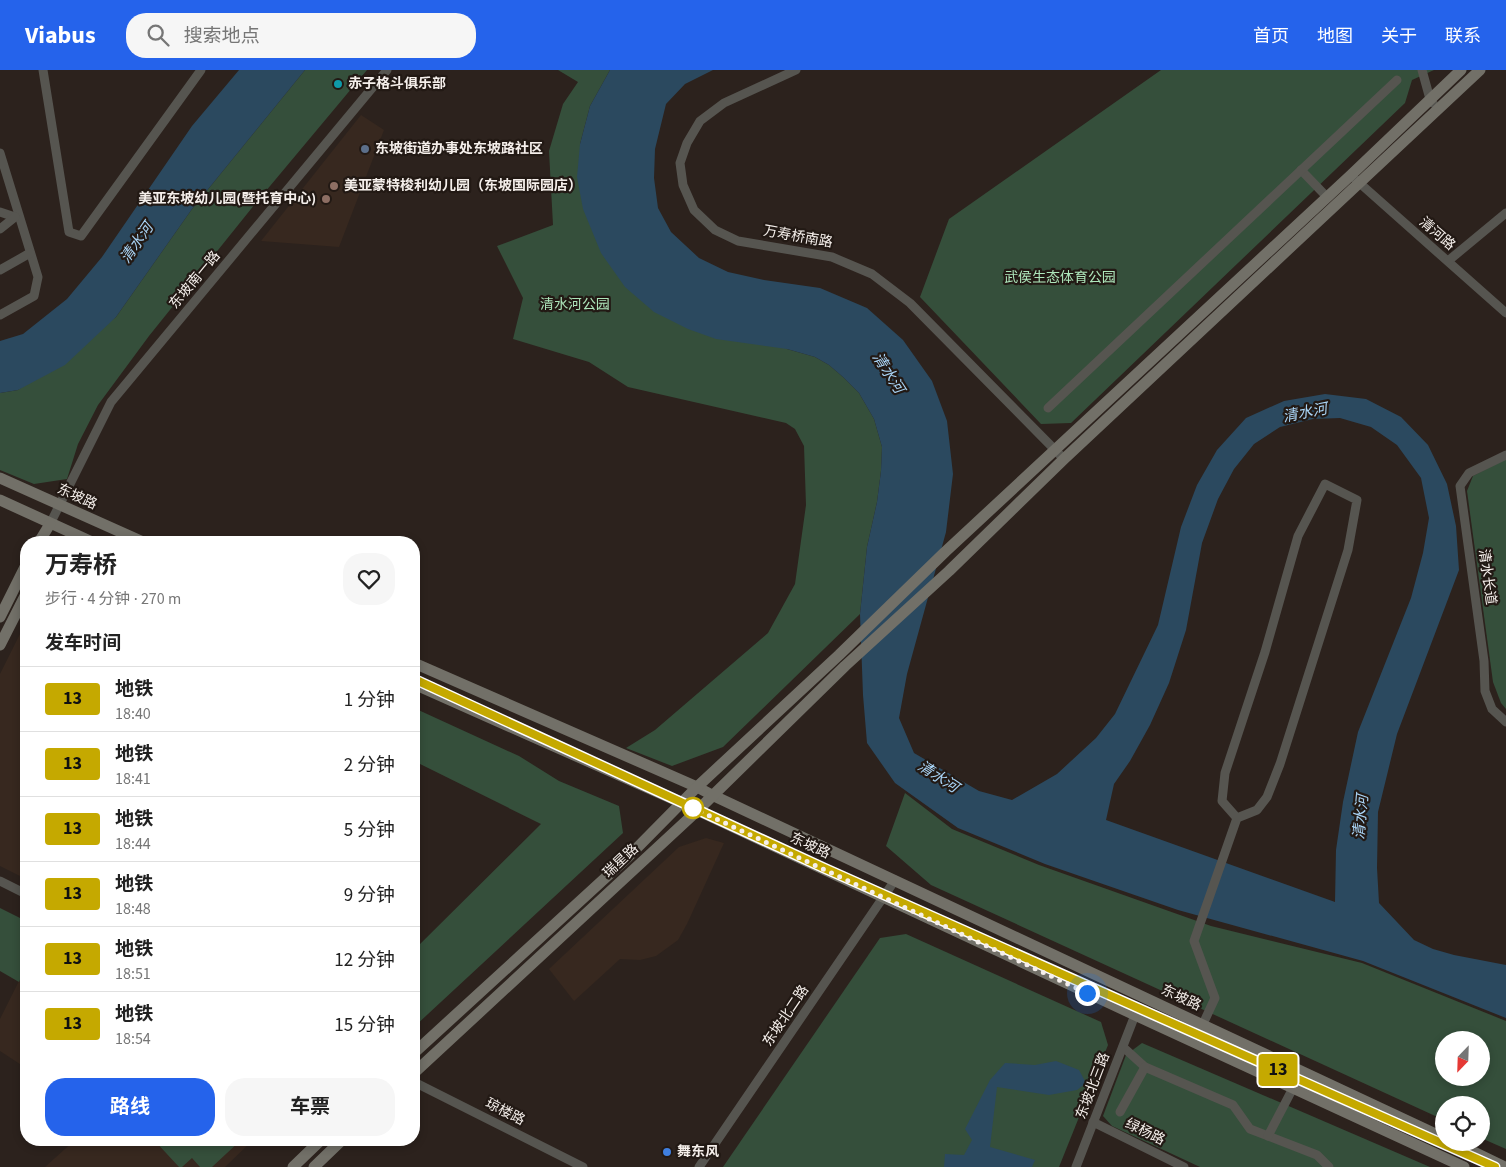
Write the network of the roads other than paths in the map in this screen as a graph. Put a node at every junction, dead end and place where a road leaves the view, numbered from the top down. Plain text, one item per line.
1 (43, 70) edge
2 (201, 70) edge
3 (387, 70) edge
4 (796, 70) edge
5 (1422, 70) edge
6 (1461, 70) edge
7 (1480, 70) edge
8 (1397, 80) dead end
9 (1430, 99) junction
10 (1437, 110) junction
11 (0, 153) edge
12 (1301, 170) junction
13 (1351, 175) junction
14 (1359, 184) junction
15 (1327, 197) junction
16 (0, 212) edge
17 (1506, 214) edge
18 (0, 229) edge
19 (30, 253) junction
20 (1448, 261) junction
21 (0, 270) edge
22 (1506, 313) edge
23 (0, 315) edge
24 (1048, 408) dead end
25 (1059, 455) junction
26 (1506, 455) edge
27 (0, 478) edge
28 (0, 500) edge
29 (59, 505) junction
30 (50, 524) junction
31 (43, 536) edge
32 (47, 536) edge
33 (78, 536) edge
34 (129, 536) edge
35 (20, 577) edge
36 (20, 606) edge
37 (0, 617) edge
38 (0, 645) edge
39 (420, 666) edge
40 (420, 687) edge
41 (1506, 722) edge
42 (697, 787) junction
43 (712, 795) junction
44 (682, 803) junction
45 (697, 811) junction
46 (1237, 818) junction
47 (895, 880) junction
48 (0, 881) edge
49 (20, 891) edge
50 (884, 897) junction
51 (1135, 1015) junction
52 (1202, 1024) junction
53 (1123, 1047) junction
54 (420, 1048) edge
55 (1145, 1066) junction
56 (420, 1067) edge
57 (420, 1085) edge
58 (1293, 1088) junction
59 (1120, 1112) dead end
60 (1093, 1122) junction
61 (1435, 1134) edge
62 (1268, 1136) junction
63 (315, 1146) edge
64 (336, 1146) edge
65 (1472, 1151) edge
66 (293, 1167) edge
67 (314, 1167) edge
68 (583, 1167) edge
69 (699, 1167) edge
70 (1076, 1167) edge
71 (1184, 1167) edge
72 (1329, 1167) edge
73 (1464, 1167) edge
74 (1505, 1167) edge

1 - 2 street
3 - 29 street, 东坡南一路
4 - 25 street, 万寿桥南路
5 - 9 street
6 - 9 street
7 - 10 street
8 - 12 street
9 - 10 street
9 - 13 street
10 - 14 street
11 - 19 street
12 - 15 street
12 - 24 street
13 - 14 street, 清河路
13 - 15 street
14 - 20 street, 清河路
14 - 25 street
15 - 25 street
16 - 18 street
17 - 20 street
19 - 21 street
19 - 23 street
20 - 22 street, 清河路
25 - 42 street, 瑞星路
25 - 43 street, 瑞星路
26 - 41 street, 清水长道
27 - 29 street, 东坡路
28 - 30 street
29 - 30 street, 东坡南一路
29 - 34 street, 东坡路
30 - 31 street
30 - 32 street
30 - 33 street
35 - 37 street
36 - 38 street
39 - 42 street, 东坡路
40 - 44 street, 东坡路
42 - 43 street, 东坡路
42 - 44 street, 瑞星路
43 - 45 street, 瑞星路
43 - 47 street, 东坡路
44 - 45 street, 东坡路
44 - 54 street, 瑞星路
45 - 50 street, 东坡路
45 - 56 street, 瑞星路
46 - 46 street
46 - 52 street
47 - 50 street, 东坡北二路
47 - 52 street, 东坡路
48 - 49 street
50 - 51 street, 东坡路
50 - 69 street, 东坡北二路
51 - 53 street, 东坡北三路
51 - 58 street, 东坡路
52 - 61 street, 东坡路
53 - 55 street
53 - 60 street, 东坡北三路
55 - 59 street
55 - 62 street
57 - 68 street, 琼楼路
58 - 62 street
58 - 73 street, 东坡路
60 - 70 street, 东坡北三路
60 - 71 street, 绿杨路
62 - 72 street
63 - 66 street
64 - 67 street
65 - 74 street

